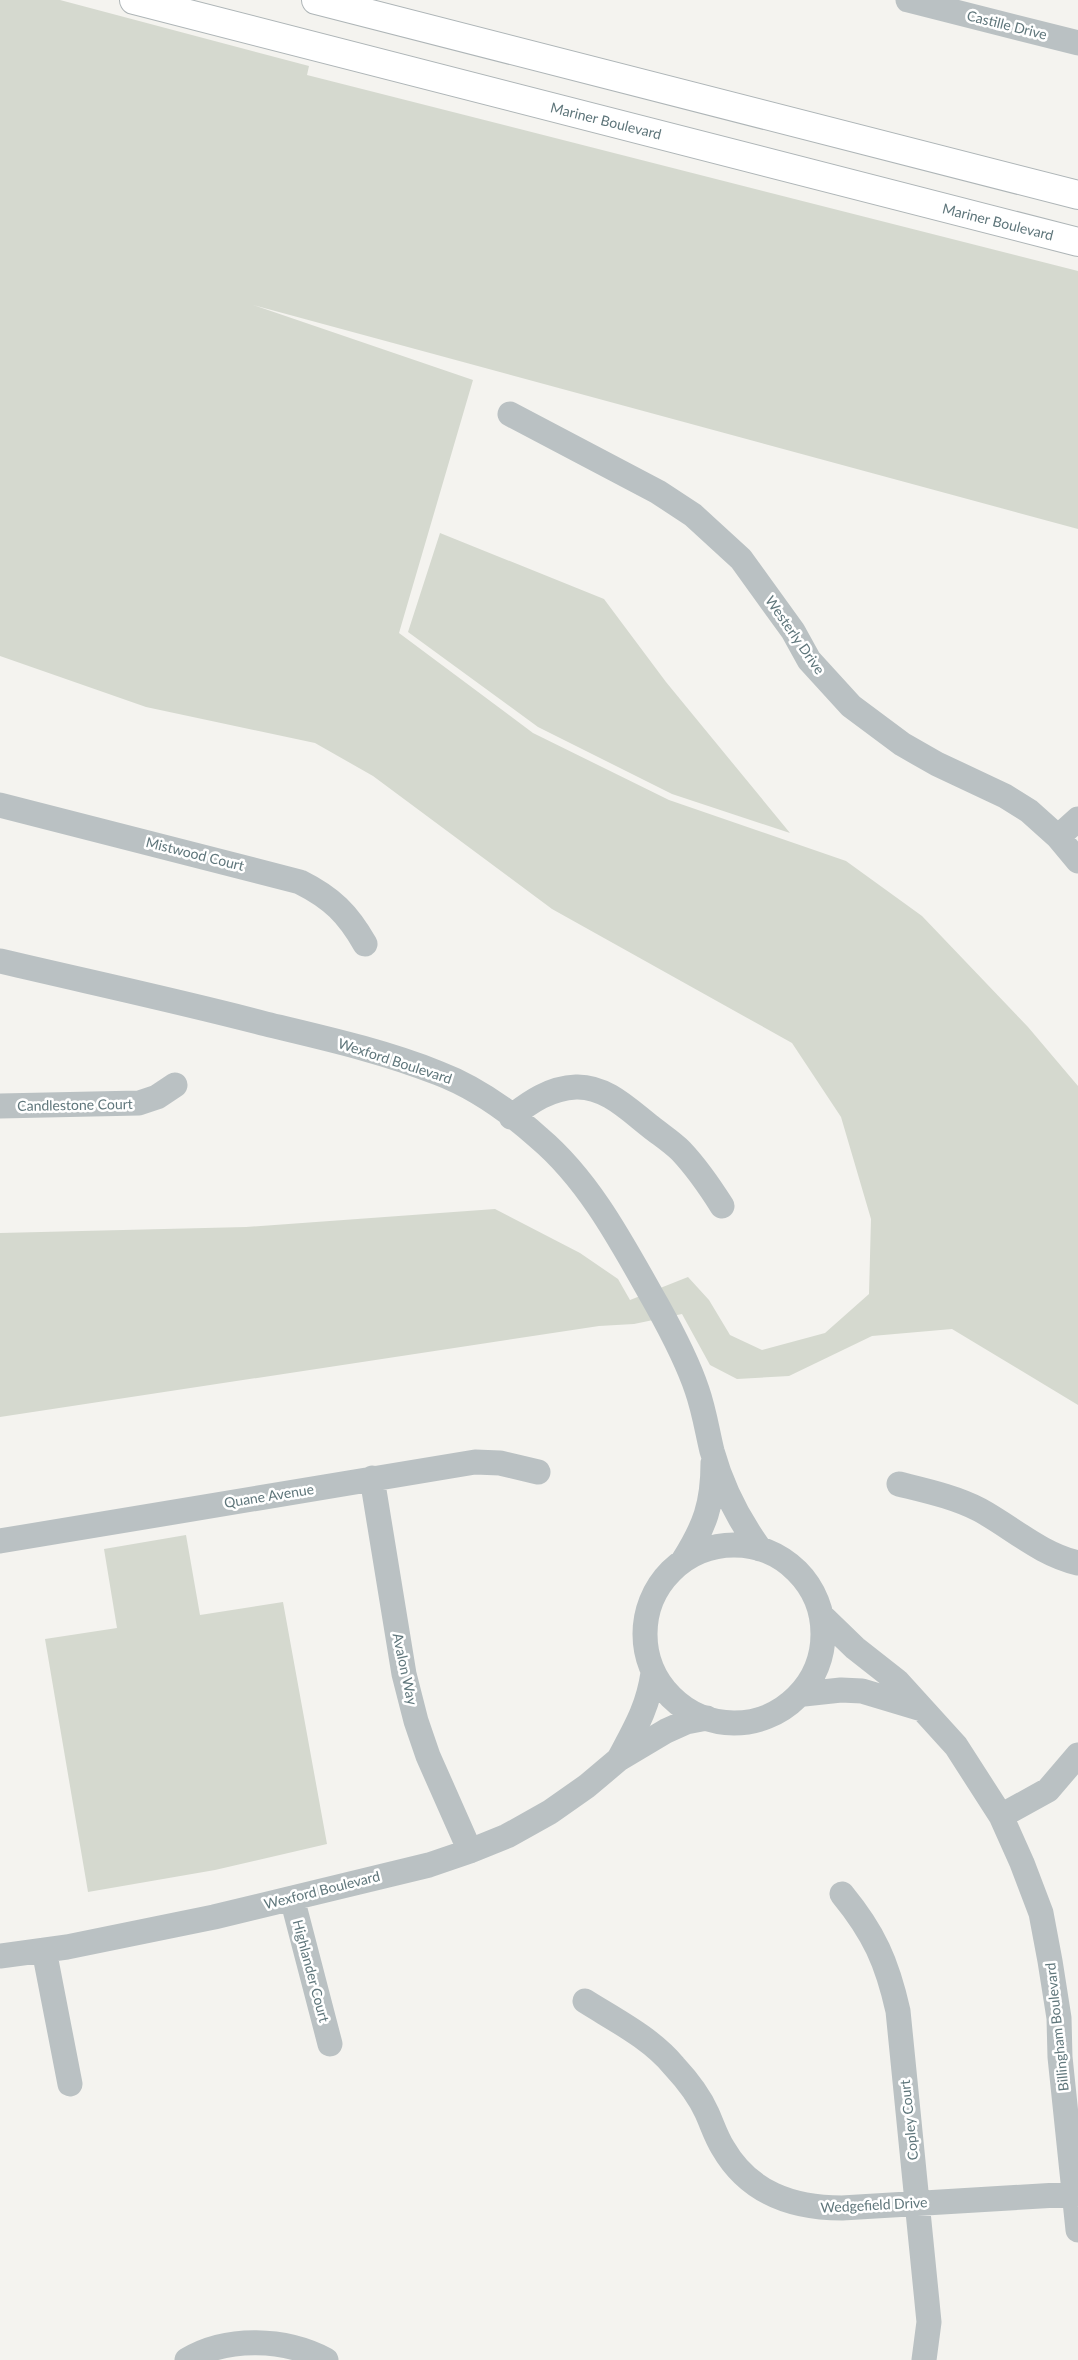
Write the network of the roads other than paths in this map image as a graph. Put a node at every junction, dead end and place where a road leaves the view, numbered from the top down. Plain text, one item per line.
1 (134, 0) edge
2 (316, 0) edge
3 (908, 0) edge
4 (1078, 43) edge
5 (1078, 195) edge
6 (1078, 242) edge
7 (510, 414) dead end
8 (0, 805) edge
9 (1078, 819) edge
10 (1058, 837) junction
11 (1078, 861) edge
12 (365, 944) dead end
13 (0, 961) edge
14 (175, 1085) dead end
15 (0, 1106) edge
16 (511, 1117) junction
17 (722, 1206) dead end
18 (712, 1451) junction
19 (538, 1472) dead end
20 (372, 1478) junction
21 (899, 1484) dead end
22 (0, 1541) edge
23 (760, 1549) junction
24 (683, 1561) junction
25 (1078, 1563) edge
26 (824, 1618) junction
27 (653, 1673) junction
28 (804, 1694) junction
29 (922, 1709) junction
30 (707, 1718) junction
31 (1078, 1755) edge
32 (619, 1759) junction
33 (1001, 1816) junction
34 (470, 1852) junction
35 (842, 1894) dead end
36 (292, 1898) junction
37 (44, 1950) junction
38 (0, 1956) edge
39 (585, 2001) dead end
40 (1068, 2017) edge
41 (330, 2044) dead end
42 (70, 2084) dead end
43 (1074, 2194) junction
44 (917, 2203) junction
45 (1078, 2230) edge
46 (187, 2360) edge
47 (326, 2360) edge
48 (924, 2360) edge

1 - 6 main road, Mariner Boulevard
2 - 5 main road
3 - 4 street, Castille Drive
7 - 10 street, Westerly Drive
8 - 12 street, Mistwood Court
9 - 10 street
10 - 11 street, Westerly Drive
13 - 16 street, Wexford Boulevard
14 - 15 street, Candlestone Court
16 - 17 street
16 - 18 street, Wexford Boulevard
18 - 23 street, Wexford Boulevard
18 - 24 street, Wexford Boulevard
19 - 20 street, Quane Avenue
20 - 22 street, Quane Avenue
20 - 34 street, Avalon Way
21 - 25 street
23 - 24 street
23 - 26 street
24 - 27 street
26 - 28 street
26 - 29 street, Billingham Boulevard
27 - 30 street
27 - 32 street, Wexford Boulevard
28 - 29 street
28 - 30 street
29 - 33 street, Billingham Boulevard
30 - 32 street, Wexford Boulevard
31 - 33 street
32 - 34 street, Wexford Boulevard
33 - 40 street, Billingham Boulevard
34 - 36 street, Wexford Boulevard
35 - 44 street, Copley Court
36 - 37 street, Wexford Boulevard
36 - 41 street, Highlander Court
37 - 38 street, Wexford Boulevard
37 - 42 street
39 - 44 street, Wedgefield Drive
40 - 43 street, Billingham Boulevard
43 - 44 street, Wedgefield Drive
43 - 45 street, Billingham Boulevard
44 - 48 street, Copley Court
46 - 47 street

